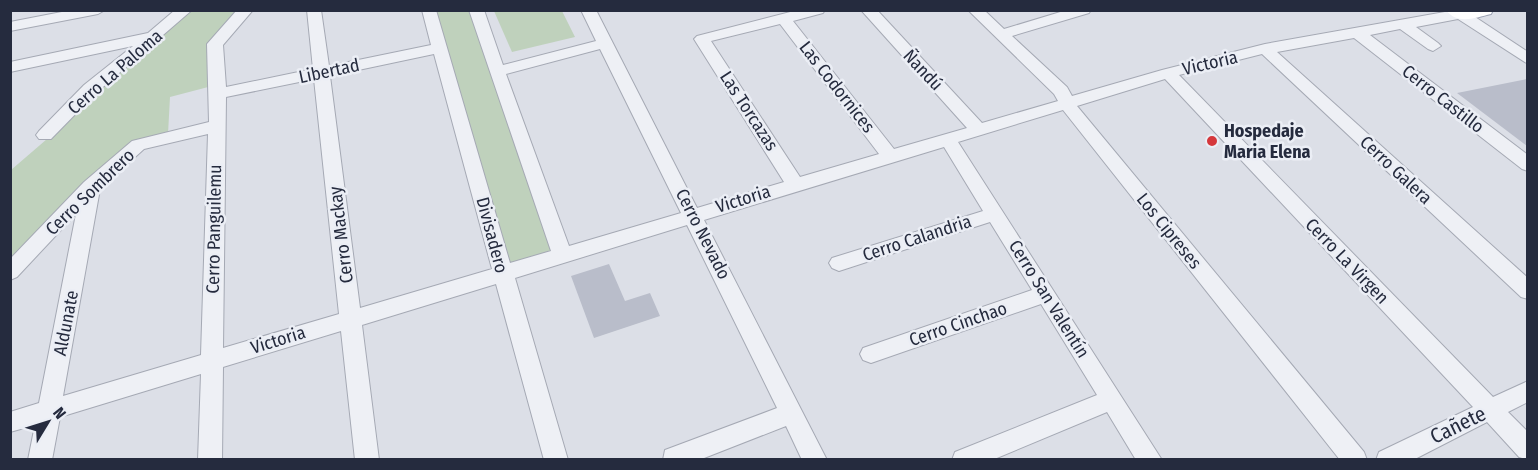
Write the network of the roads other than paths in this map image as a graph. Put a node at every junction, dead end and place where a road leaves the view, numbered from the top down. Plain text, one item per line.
1 (98, 10) edge
2 (185, 10) edge
3 (246, 10) edge
4 (314, 10) edge
5 (429, 10) edge
6 (476, 10) edge
7 (818, 10) edge
8 (868, 10) edge
9 (975, 10) edge
10 (1084, 10) edge
11 (1484, 10) edge
12 (589, 11) edge
13 (1458, 12) edge
14 (784, 19) junction
15 (1404, 25) junction
16 (10, 27) edge
17 (1358, 33) junction
18 (1000, 35) junction
19 (155, 36) junction
20 (604, 43) junction
21 (1433, 46) dead end
22 (441, 48) junction
23 (1266, 49) junction
24 (1527, 59) edge
25 (10, 68) edge
26 (498, 71) junction
27 (322, 72) junction
28 (1167, 73) junction
29 (218, 94) junction
30 (1069, 102) junction
31 (217, 126) junction
32 (978, 129) junction
33 (45, 135) dead end
34 (947, 138) junction
35 (890, 155) junction
36 (1527, 165) edge
37 (795, 184) junction
38 (91, 187) junction
39 (693, 214) junction
40 (995, 214) junction
41 (562, 254) junction
42 (839, 263) dead end
43 (10, 272) edge
44 (502, 272) junction
45 (1527, 291) edge
46 (1046, 294) junction
47 (350, 318) junction
48 (871, 354) dead end
49 (211, 361) junction
50 (1527, 391) edge
51 (1112, 399) junction
52 (50, 410) junction
53 (1490, 410) junction
54 (792, 413) junction
55 (10, 422) edge
56 (1527, 449) edge
57 (674, 458) dead end
58 (40, 459) edge
59 (210, 459) edge
60 (367, 459) edge
61 (556, 459) edge
62 (815, 459) edge
63 (964, 459) edge
64 (1150, 459) edge
65 (1355, 459) edge
66 (1388, 459) edge

1 - 16 street
2 - 19 street, Cerro La Paloma
3 - 29 street, Cerro Panguilemu
4 - 27 street, Cerro Mackay
5 - 22 street, Divisadero
6 - 26 street
7 - 14 street
8 - 32 street, Ñandú
9 - 18 street, Los Cipreses
10 - 18 street
11 - 13 main road, Victoria
12 - 20 street, Cerro Nevado
13 - 15 street, Victoria
13 - 24 street
14 - 35 street, Las Codornices
14 - 37 street, Las Torcazas
15 - 17 street, Victoria
15 - 21 street
17 - 23 street, Victoria
17 - 36 street, Cerro Castillo
18 - 30 street, Los Cipreses
19 - 25 street
19 - 33 street, Cerro La Paloma
20 - 26 street
20 - 39 street, Cerro Nevado
22 - 27 street, Libertad
22 - 44 street, Divisadero
23 - 28 street, Victoria
23 - 45 street, Cerro Galera
26 - 41 street
27 - 29 street, Libertad
27 - 47 street, Cerro Mackay
28 - 30 street, Victoria
28 - 53 street, Cerro La Virgen
29 - 31 street, Cerro Panguilemu
30 - 32 street, Victoria
30 - 65 street, Los Cipreses
31 - 38 street, Cerro Sombrero
31 - 49 street, Cerro Panguilemu
32 - 34 street, Victoria
34 - 35 street, Victoria
34 - 40 street, Cerro San Valentín
35 - 37 street, Victoria
37 - 39 street, Victoria
38 - 43 street, Cerro Sombrero
38 - 52 street, Aldunate
39 - 41 street, Victoria
39 - 54 street, Cerro Nevado
40 - 42 street, Cerro Calandria
40 - 46 street, Cerro San Valentín
41 - 44 street, Victoria
44 - 47 street, Victoria
44 - 61 street, Divisadero
46 - 48 street, Cerro Cinchao
46 - 51 street, Cerro San Valentín
47 - 49 street, Victoria
47 - 60 street, Cerro Mackay
49 - 52 street, Victoria
49 - 59 street, Cerro Panguilemu
50 - 53 street, Cañete
51 - 63 street
51 - 64 street, Cerro San Valentín
52 - 55 street, Victoria
52 - 58 street, Aldunate
53 - 56 street, Cerro La Virgen
53 - 66 street, Cañete
54 - 57 street
54 - 62 street, Cerro Nevado

